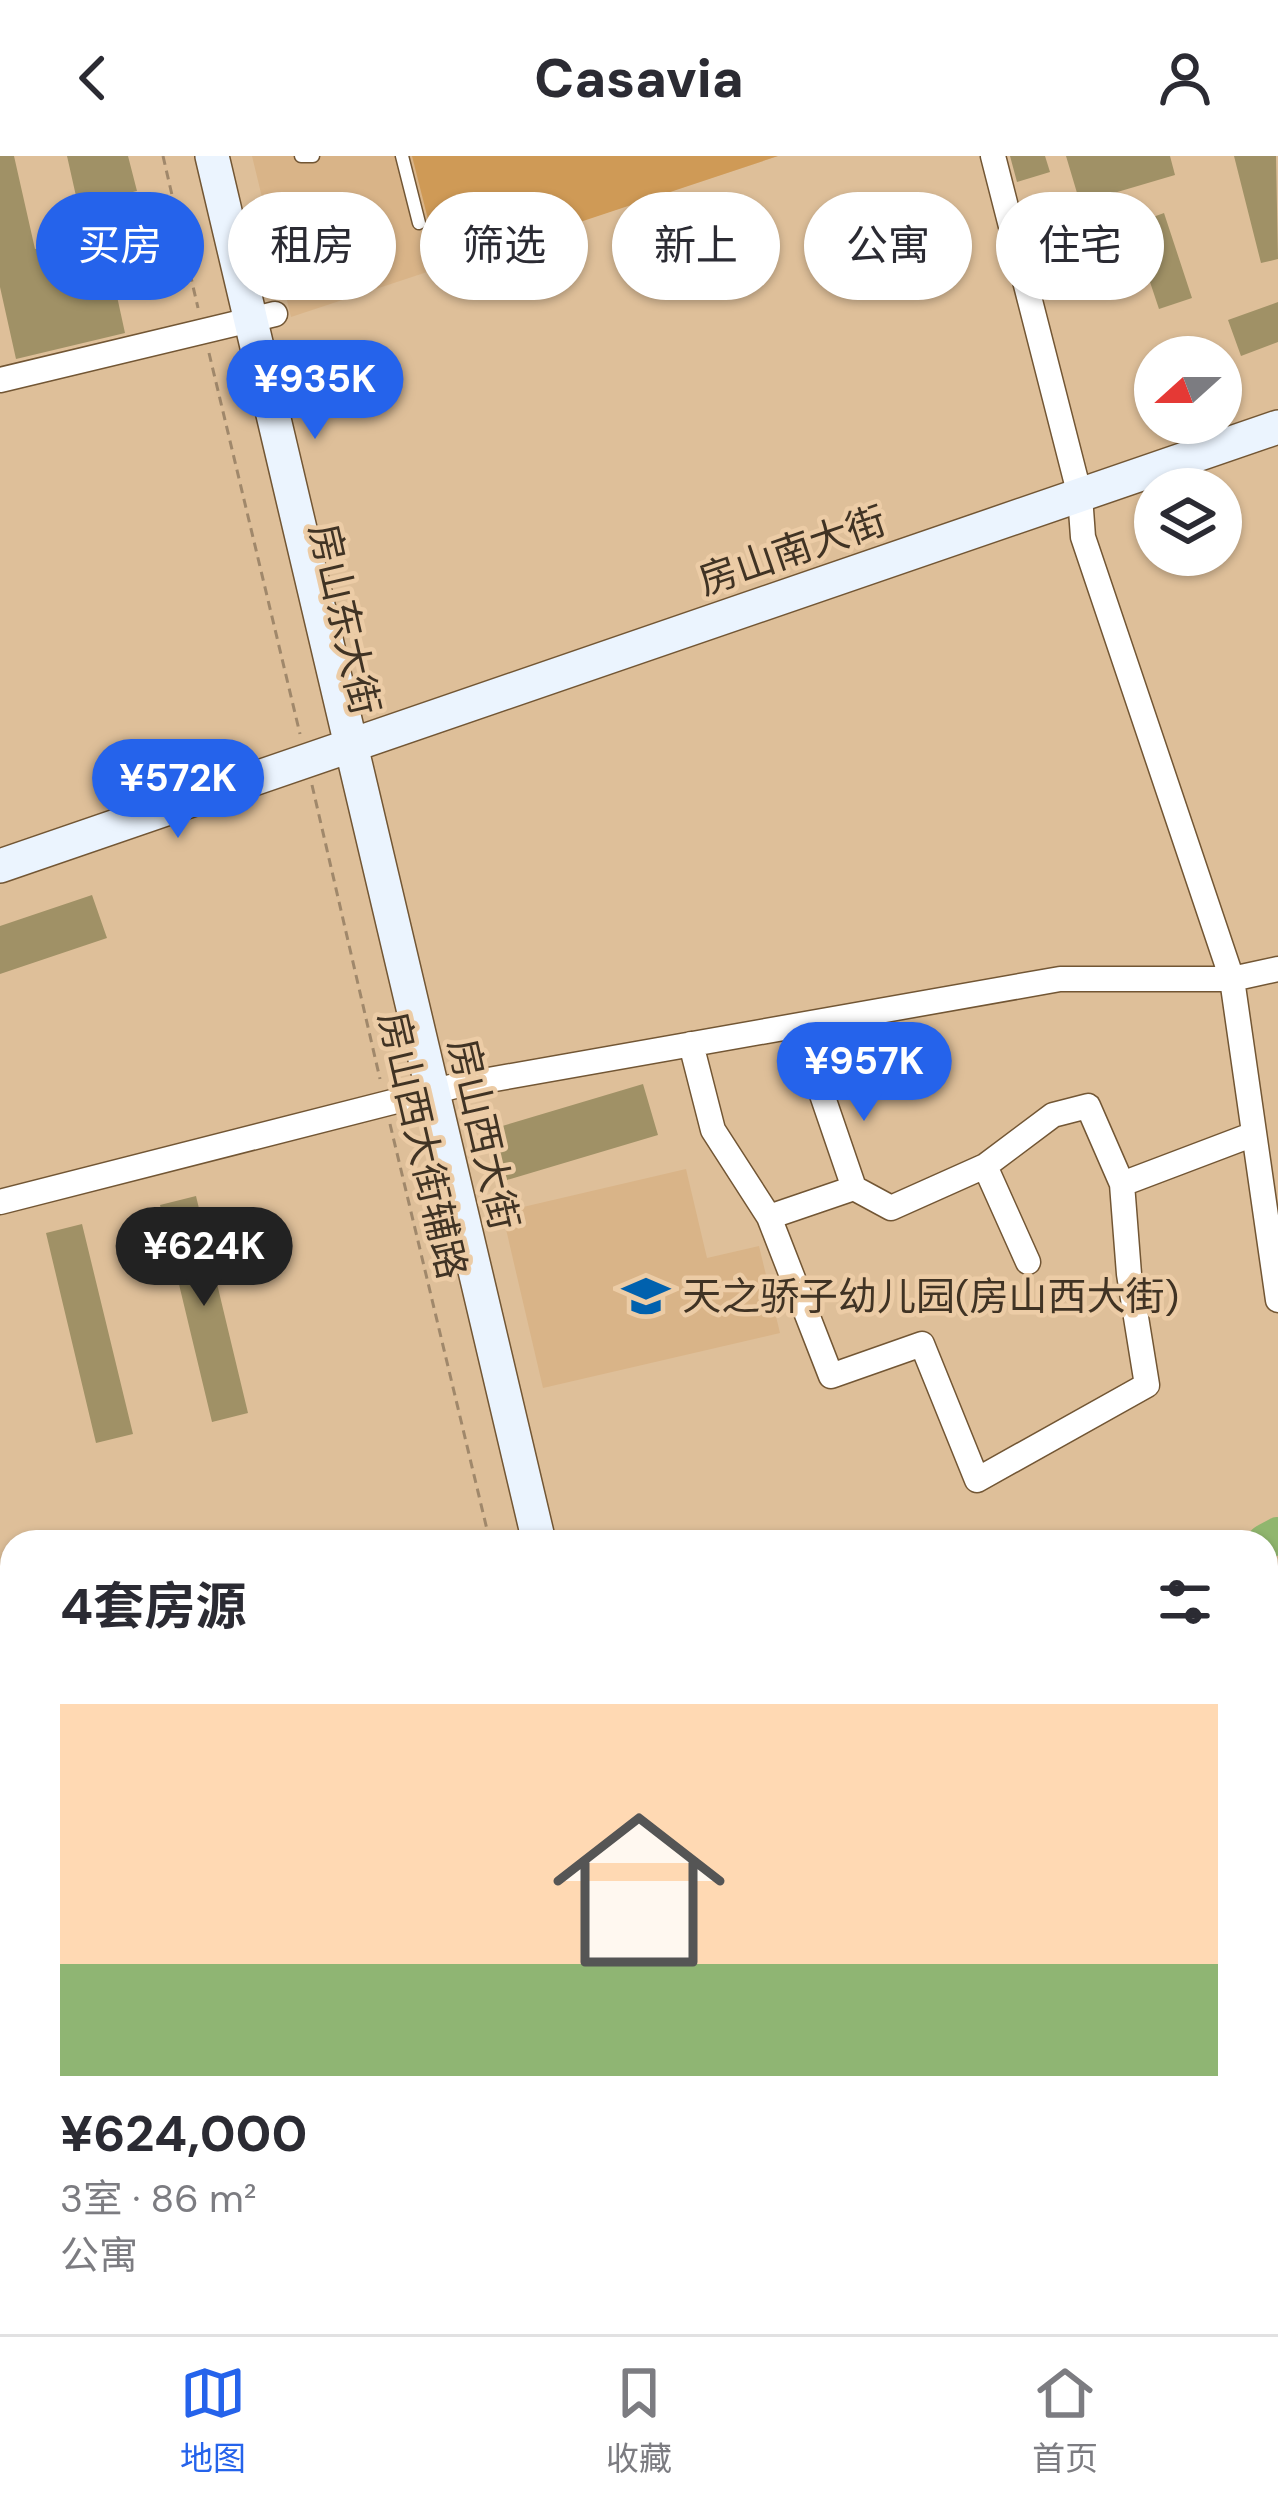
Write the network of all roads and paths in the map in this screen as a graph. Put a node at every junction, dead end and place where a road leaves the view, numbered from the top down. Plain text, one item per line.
1 (163, 156) edge
2 (193, 156) edge
3 (212, 156) edge
4 (301, 156) edge
5 (313, 156) edge
6 (402, 156) edge
7 (993, 156) edge
8 (419, 223) dead end
9 (241, 323) junction
10 (0, 380) edge
11 (1278, 428) edge
12 (1081, 496) junction
13 (330, 752) junction
14 (0, 866) edge
15 (1278, 969) edge
16 (1232, 980) junction
17 (691, 1044) junction
18 (817, 1080) dead end
19 (410, 1096) junction
20 (1254, 1133) junction
21 (985, 1166) junction
22 (1122, 1184) junction
23 (854, 1188) junction
24 (0, 1202) edge
25 (769, 1217) junction
26 (1028, 1262) dead end
27 (1278, 1300) edge
28 (488, 1530) edge
29 (514, 1530) edge
30 (535, 1530) edge

1 - 9 path, 房山西大街辅路
2 - 9 main road, 房山东大街
3 - 9 main road, 房山东大街
4 - 5 lane
6 - 8 lane
7 - 12 street
9 - 10 street
9 - 13 main road, 房山东大街
9 - 13 path, 房山西大街辅路
11 - 12 main road, 房山南大街
12 - 13 main road, 房山南大街
12 - 16 street
13 - 14 main road, 房山南大街
13 - 19 main road, 房山西大街
13 - 19 path, 房山西大街辅路
15 - 16 street
16 - 17 street
16 - 20 street
17 - 19 street
17 - 25 street
18 - 23 street
19 - 24 street
19 - 28 path, 房山西大街辅路
19 - 29 main road, 房山西大街
19 - 30 main road, 房山西大街
20 - 22 street
20 - 27 street
21 - 22 street
21 - 23 street
21 - 26 street
22 - 25 street
23 - 25 street

